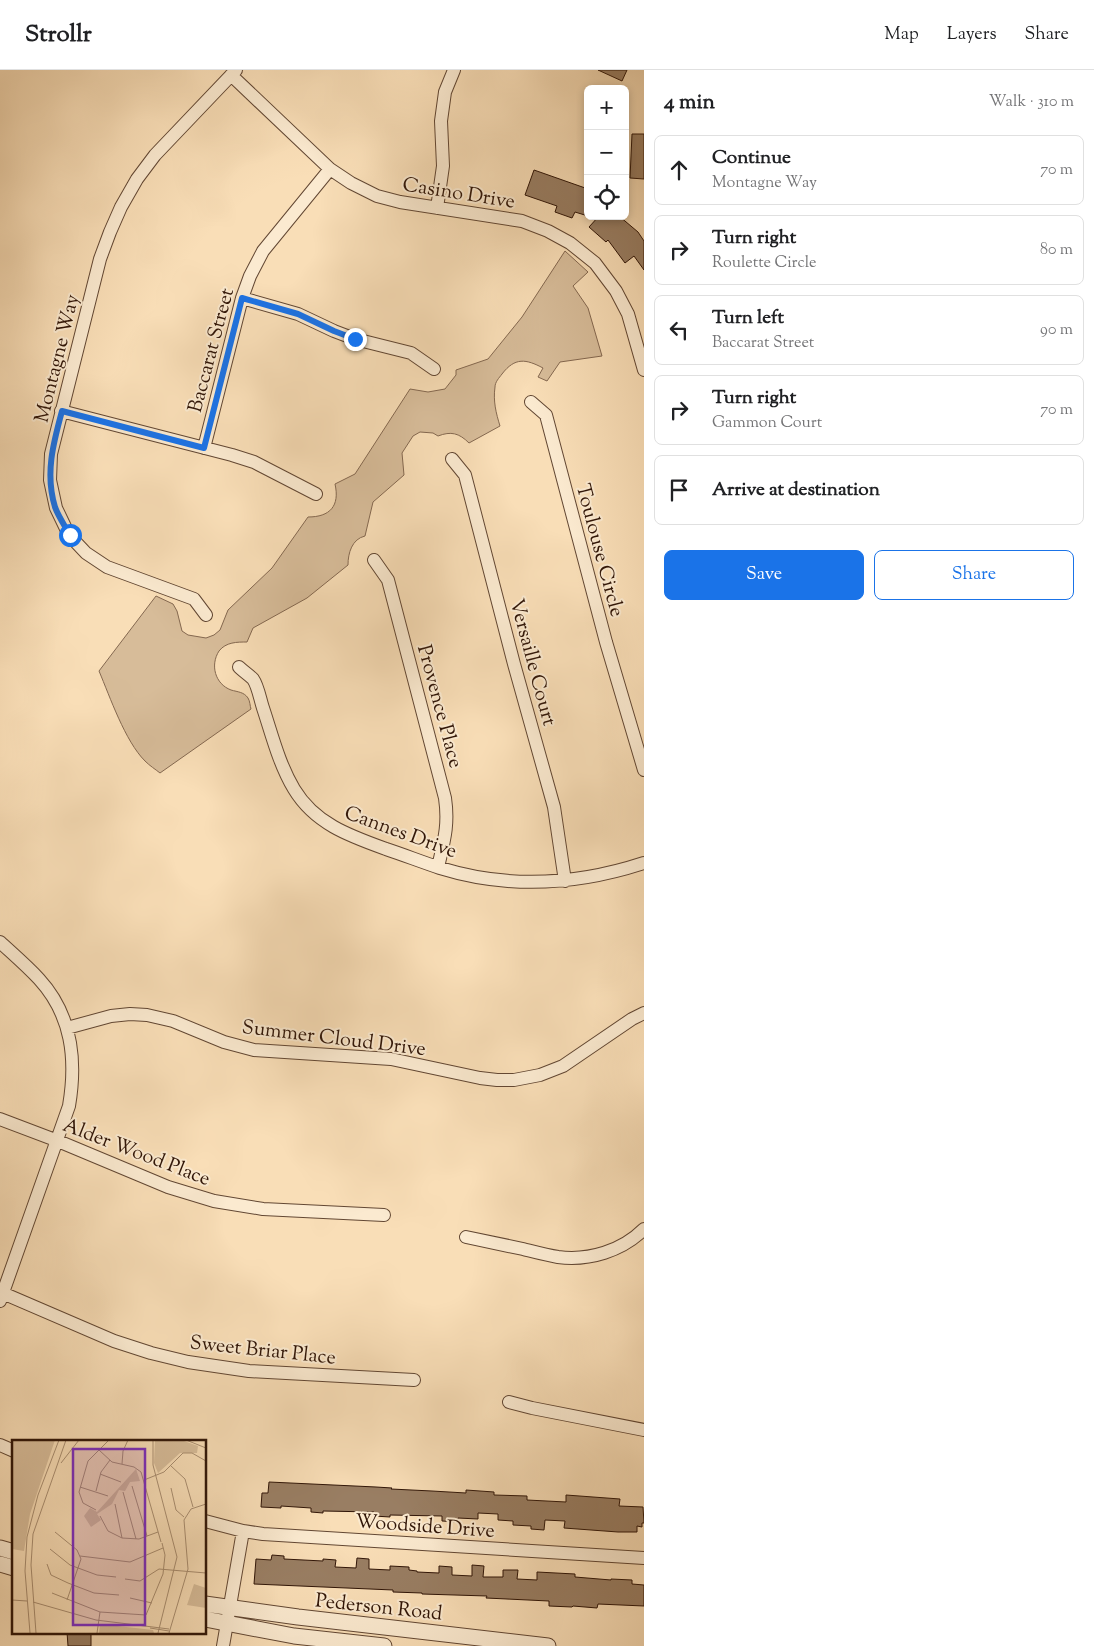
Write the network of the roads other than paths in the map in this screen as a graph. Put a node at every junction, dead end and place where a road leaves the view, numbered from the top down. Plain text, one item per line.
1 (454, 70) edge
2 (233, 73) edge
3 (330, 169) junction
4 (437, 208) junction
5 (242, 298) junction
6 (638, 323) edge
7 (641, 346) edge
8 (434, 369) dead end
9 (644, 370) edge
10 (531, 402) dead end
11 (62, 411) junction
12 (204, 448) junction
13 (452, 458) dead end
14 (316, 494) dead end
15 (374, 560) dead end
16 (206, 615) dead end
17 (239, 667) dead end
18 (644, 770) edge
19 (644, 863) edge
20 (438, 867) junction
21 (565, 881) junction
22 (0, 942) edge
23 (644, 1013) edge
24 (67, 1028) junction
25 (0, 1119) edge
26 (58, 1140) junction
27 (384, 1215) dead end
28 (644, 1229) edge
29 (466, 1237) dead end
30 (1, 1295) edge
31 (414, 1380) dead end
32 (509, 1402) dead end
33 (644, 1430) edge
34 (0, 1445) edge
35 (12, 1450) edge
36 (206, 1521) edge
37 (243, 1531) junction
38 (644, 1558) edge
39 (206, 1604) edge
40 (229, 1608) junction
41 (206, 1619) edge
42 (226, 1624) junction
43 (223, 1646) edge
44 (384, 1646) edge
45 (548, 1646) edge

1 - 4 street
2 - 3 street, Casino Drive
2 - 11 street, Montagne Way
3 - 4 street, Casino Drive
3 - 5 street, Baccarat Street
4 - 6 street, Casino Drive
5 - 8 street
5 - 12 street, Baccarat Street
6 - 7 street, Casino Drive
7 - 9 street, Casino Drive
10 - 18 street, Toulouse Circle
11 - 12 street
11 - 16 street, Montagne Way
12 - 14 street
13 - 21 street, Versaille Court
15 - 20 street, Provence Place
17 - 20 street, Cannes Drive
19 - 21 street, Cannes Drive
20 - 21 street, Cannes Drive
22 - 24 street
23 - 24 street, Summer Cloud Drive
24 - 26 street
25 - 26 street, Alder Wood Place
26 - 27 street, Alder Wood Place
26 - 30 street
28 - 29 street
30 - 31 street, Sweet Briar Place
32 - 33 street
34 - 35 street
36 - 37 street, Woodside Drive
37 - 38 street, Woodside Drive
37 - 40 street
39 - 40 street, Pederson Road
40 - 42 street
40 - 45 street, Pederson Road
41 - 42 street, Pederson Road
42 - 43 street
42 - 44 street, Pederson Road

